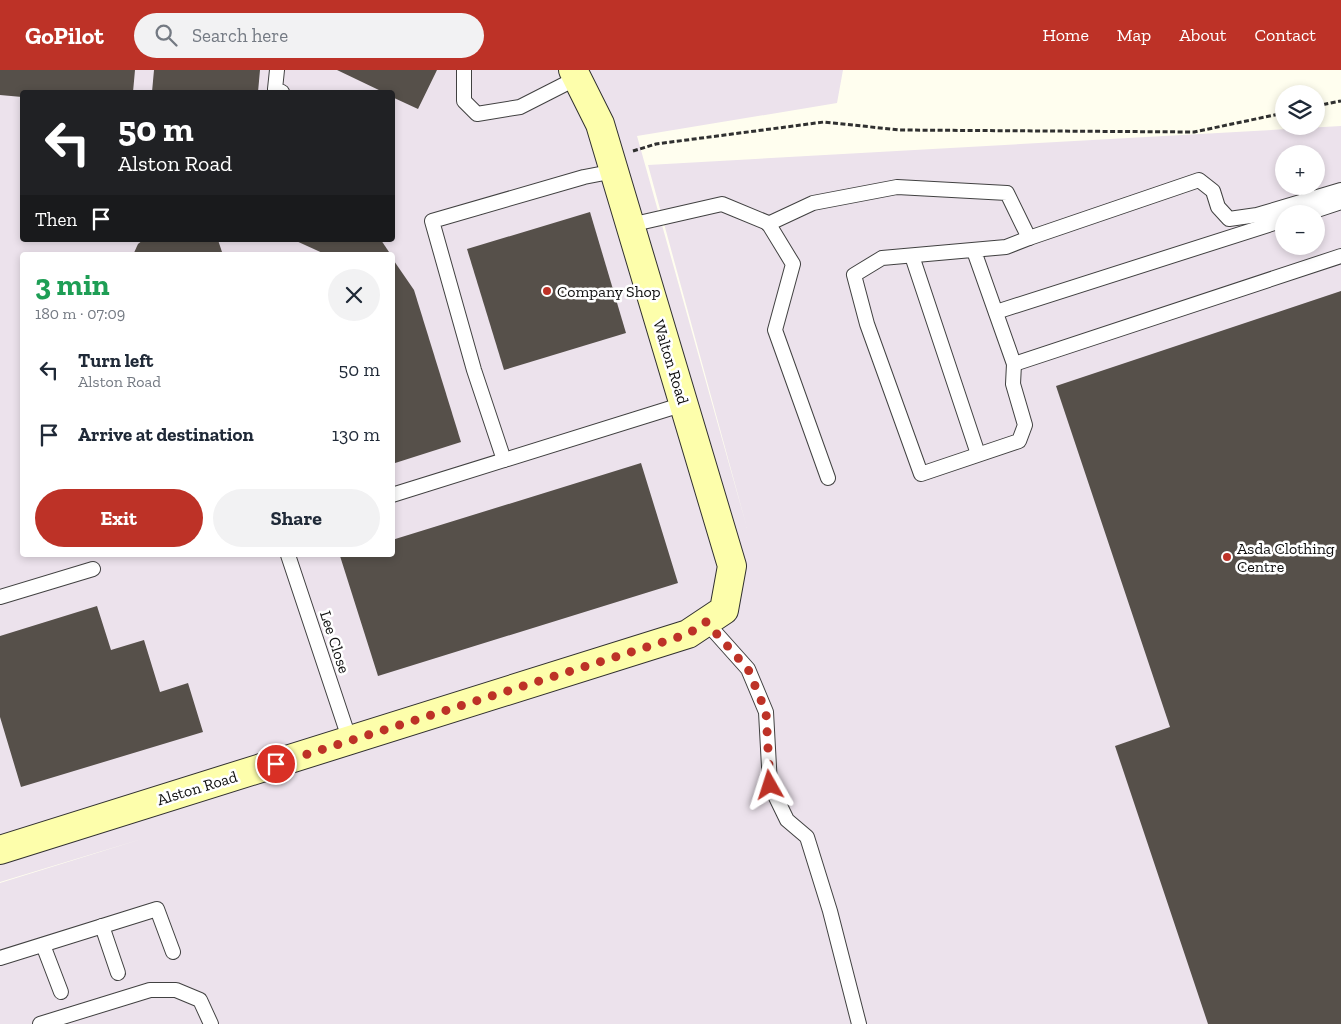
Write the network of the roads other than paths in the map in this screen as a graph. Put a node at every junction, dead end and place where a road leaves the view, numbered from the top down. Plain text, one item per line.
1 (277, 70) edge
2 (464, 70) edge
3 (575, 74) edge
4 (277, 90) edge
5 (613, 165) junction
6 (1341, 190) edge
7 (1341, 202) edge
8 (1325, 207) edge
9 (1275, 223) edge
10 (768, 224) junction
11 (630, 225) junction
12 (1028, 238) junction
13 (974, 251) junction
14 (912, 256) junction
15 (1341, 256) edge
16 (996, 312) junction
17 (1014, 364) junction
18 (684, 404) junction
19 (978, 454) junction
20 (504, 460) junction
21 (828, 478) dead end
22 (395, 494) edge
23 (289, 557) edge
24 (93, 569) dead end
25 (0, 597) edge
26 (706, 622) junction
27 (350, 741) junction
28 (0, 850) edge
29 (102, 926) junction
30 (43, 945) junction
31 (173, 952) dead end
32 (0, 958) edge
33 (118, 973) dead end
34 (61, 992) dead end
35 (40, 1024) edge
36 (210, 1024) edge
37 (859, 1024) edge

1 - 4 lane
2 - 3 lane
3 - 5 street, Walton Road
5 - 11 street, Walton Road
5 - 20 lane
6 - 12 lane
7 - 8 lane
9 - 16 lane
10 - 11 lane
10 - 12 lane
10 - 21 lane
11 - 18 street, Walton Road
12 - 13 lane
13 - 14 lane
13 - 16 lane
14 - 19 lane
14 - 19 lane
15 - 17 lane
16 - 17 lane
17 - 19 lane
18 - 20 lane
18 - 26 street, Walton Road
20 - 22 lane
23 - 27 lane, Lee Close
24 - 25 lane
26 - 27 street, Alston Road
26 - 37 lane
27 - 28 street, Alston Road
29 - 30 lane
29 - 31 lane
29 - 33 lane
30 - 32 lane
30 - 34 lane
35 - 36 lane

